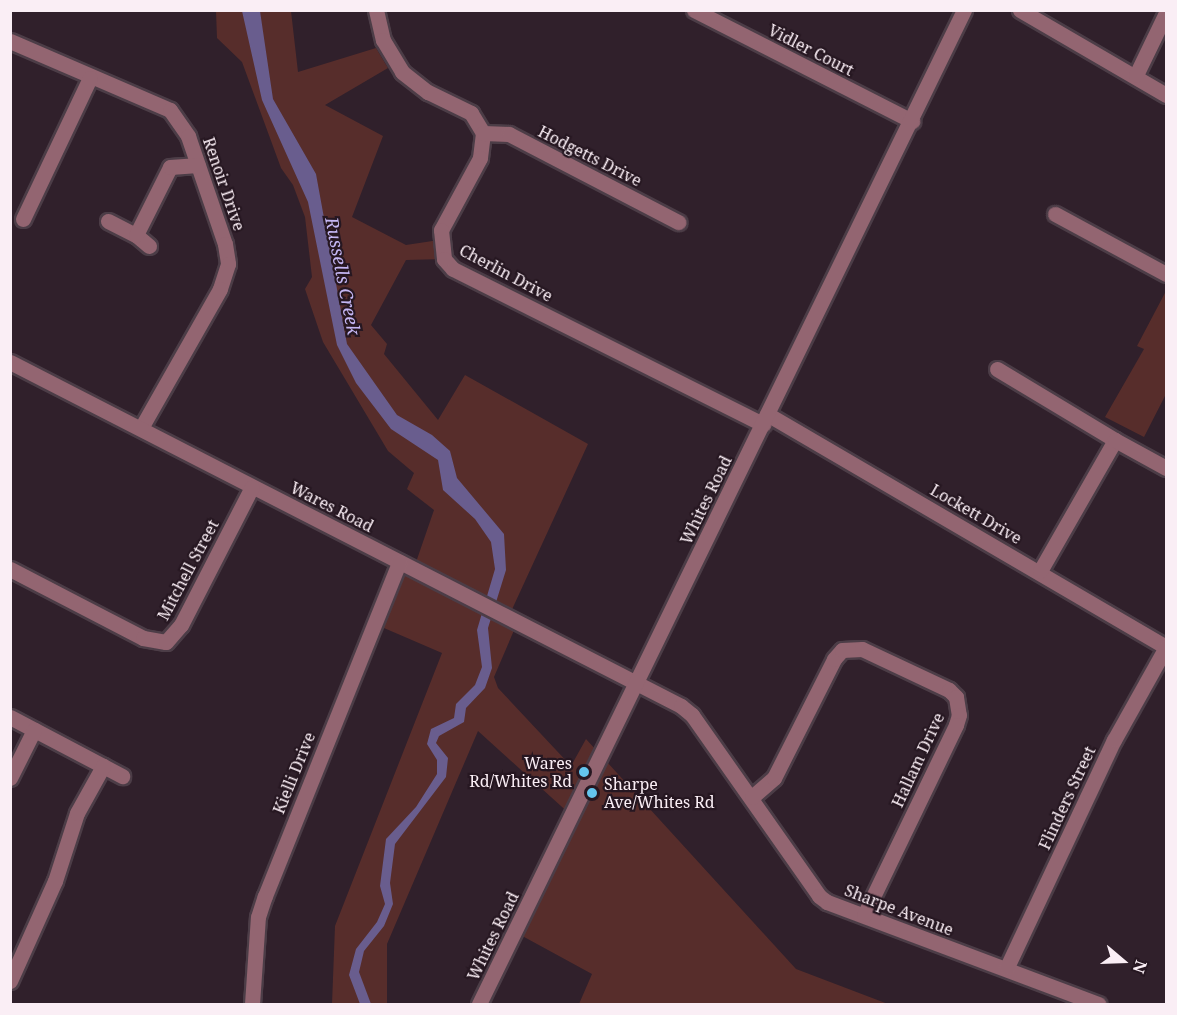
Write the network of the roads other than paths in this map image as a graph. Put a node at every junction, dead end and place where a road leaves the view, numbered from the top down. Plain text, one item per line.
1 (376, 10) edge
2 (694, 10) edge
3 (964, 10) edge
4 (1020, 10) edge
5 (1167, 13) edge
6 (10, 41) edge
7 (1136, 75) junction
8 (90, 78) junction
9 (1167, 95) edge
10 (912, 121) junction
11 (483, 133) junction
12 (198, 165) junction
13 (1055, 214) dead end
14 (23, 219) dead end
15 (108, 221) dead end
16 (678, 222) dead end
17 (136, 235) junction
18 (148, 246) dead end
19 (1167, 274) edge
20 (10, 362) edge
21 (997, 369) dead end
22 (765, 419) junction
23 (141, 428) junction
24 (1114, 440) junction
25 (1167, 468) edge
26 (252, 488) junction
27 (399, 561) junction
28 (10, 569) edge
29 (1040, 572) junction
30 (1166, 647) edge
31 (638, 682) junction
32 (10, 717) edge
33 (34, 730) junction
34 (103, 766) junction
35 (122, 776) dead end
36 (10, 778) edge
37 (752, 797) junction
38 (864, 915) junction
39 (1007, 967) junction
40 (10, 981) edge
41 (252, 1005) edge
42 (479, 1005) edge
43 (1098, 1005) edge

1 - 11 street
2 - 10 street, Vidler Court
3 - 10 street, Whites Road
4 - 7 street
5 - 7 street
6 - 8 street, Renoir Drive
7 - 9 street
8 - 12 street, Renoir Drive
8 - 14 street
10 - 22 street, Whites Road
11 - 16 street, Hodgetts Drive
11 - 22 street, Cherlin Drive
12 - 17 street
12 - 23 street, Renoir Drive
13 - 19 street
15 - 17 street
17 - 18 street
20 - 23 street, Wares Road
21 - 24 street
22 - 29 street, Lockett Drive
22 - 31 street, Whites Road
23 - 26 street, Wares Road
24 - 25 street
24 - 29 street
26 - 27 street, Wares Road
26 - 28 street, Mitchell Street
27 - 31 street, Wares Road
27 - 41 street, Kielli Drive
29 - 30 street, Lockett Drive
30 - 39 street, Flinders Street
31 - 37 street, Sharpe Avenue
31 - 42 street, Whites Road
32 - 33 street
33 - 34 street
33 - 36 street
34 - 35 street
34 - 40 street
37 - 38 street, Sharpe Avenue
37 - 38 street, Hallam Drive
38 - 39 street, Sharpe Avenue
39 - 43 street, Sharpe Avenue

